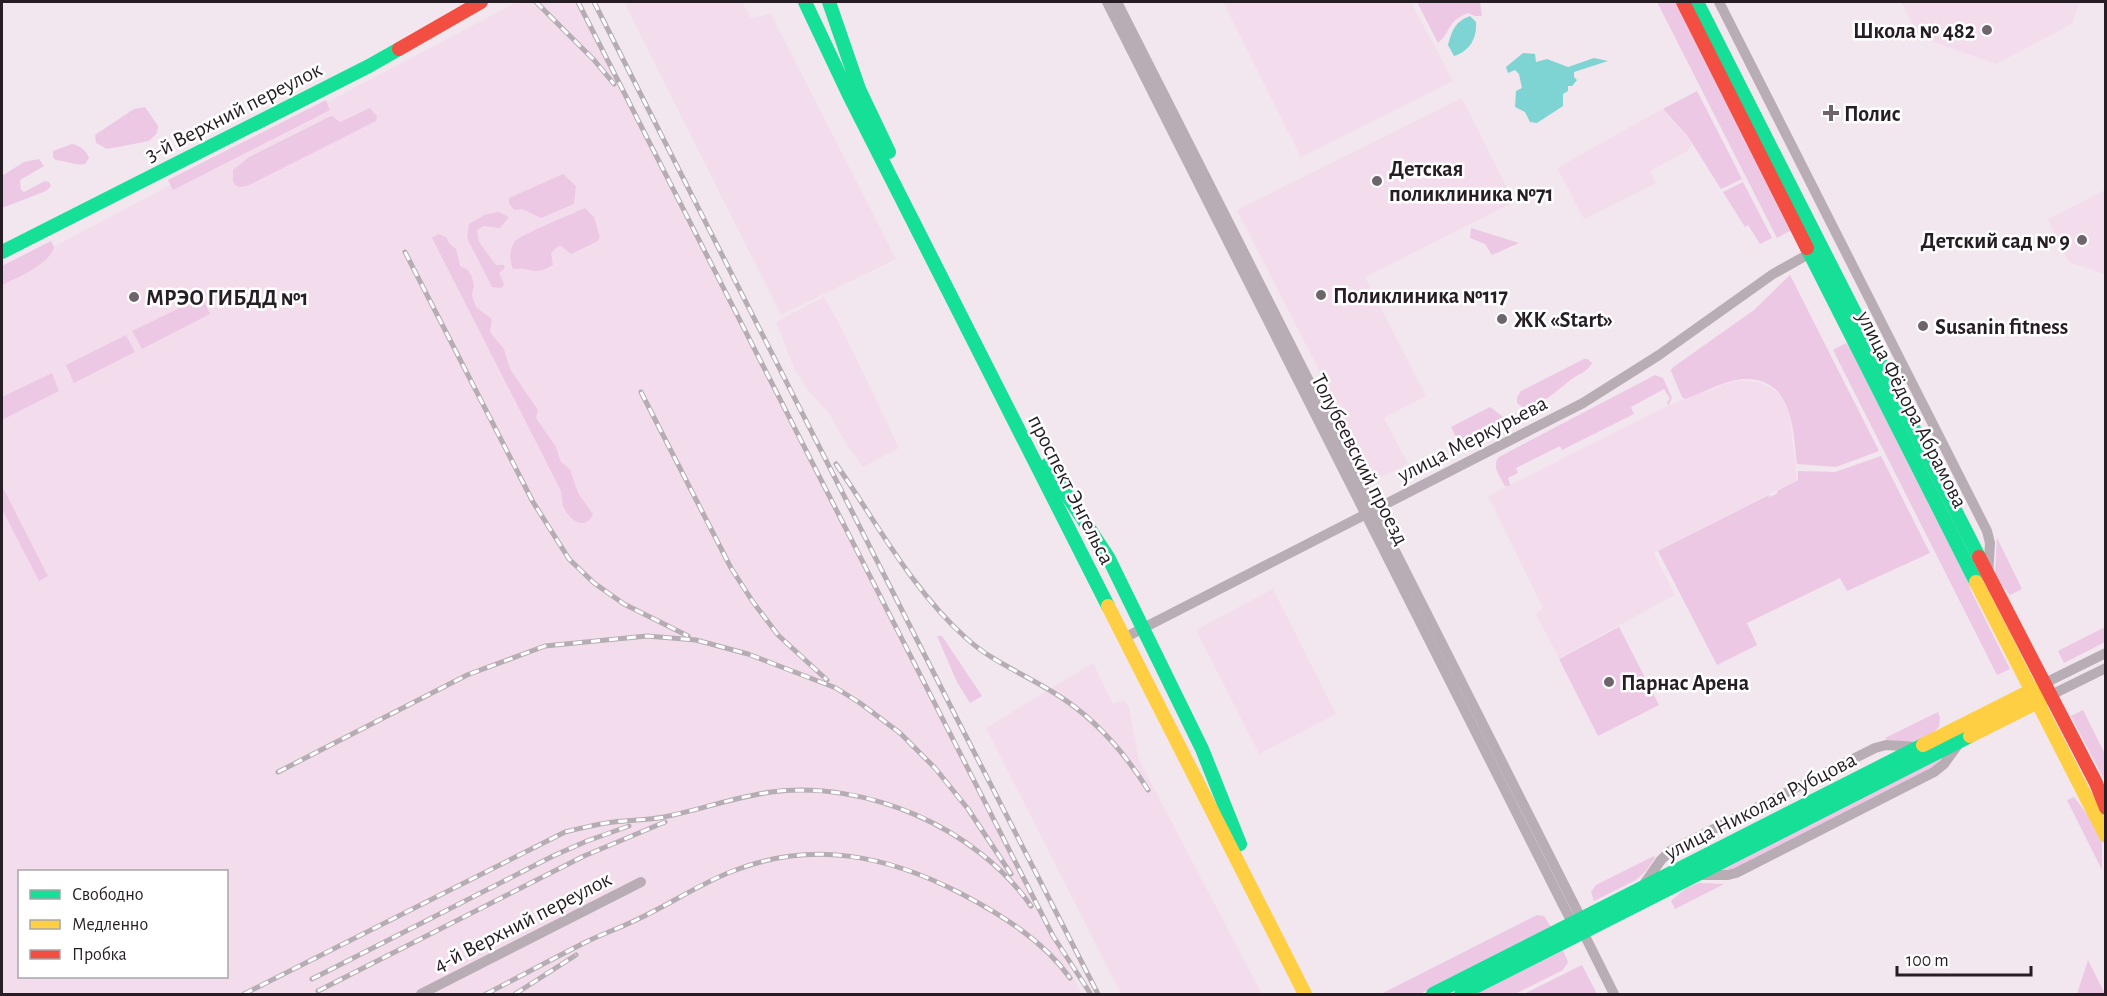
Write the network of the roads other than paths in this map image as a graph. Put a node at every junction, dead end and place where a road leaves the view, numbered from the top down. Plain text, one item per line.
1 (481, 2) edge
2 (805, 2) edge
3 (829, 2) edge
4 (1107, 2) edge
5 (1117, 2) edge
6 (1683, 2) edge
7 (1697, 2) edge
8 (1719, 2) edge
9 (1816, 250) junction
10 (2, 252) edge
11 (1370, 511) junction
12 (1988, 576) junction
13 (1144, 628) junction
14 (1124, 638) junction
15 (2106, 653) edge
16 (2106, 668) edge
17 (2048, 689) junction
18 (2034, 696) junction
19 (1920, 747) junction
20 (2101, 786) edge
21 (2106, 808) edge
22 (2106, 836) edge
23 (641, 882) dead end
24 (1641, 890) junction
25 (1579, 925) junction
26 (421, 994) edge
27 (1305, 994) edge
28 (1316, 994) edge
29 (1433, 994) edge
30 (1461, 994) edge
31 (1614, 994) edge

1 - 10 street, 3-й Верхний переулок
2 - 14 street, проспект Энгельса
3 - 13 street, проспект Энгельса
4 - 11 street, Толубеевский проезд
5 - 11 street, Толубеевский проезд
6 - 9 street, улица Фёдора Абрамова
7 - 9 street, улица Фёдора Абрамова
8 - 12 street
9 - 11 street, улица Меркурьева
9 - 12 street, улица Фёдора Абрамова
9 - 18 street, улица Фёдора Абрамова
11 - 13 street, улица Меркурьева
11 - 25 street, Толубеевский проезд
12 - 17 street, улица Фёдора Абрамова
13 - 14 street, улица Меркурьева
13 - 28 street, проспект Энгельса
14 - 27 street, проспект Энгельса
15 - 17 street, улица Николая Рубцова
16 - 17 street, улица Николая Рубцова
17 - 18 street, улица Николая Рубцова
17 - 20 street, улица Фёдора Абрамова
18 - 19 street, улица Николая Рубцова
18 - 22 street, улица Фёдора Абрамова
18 - 25 street, улица Николая Рубцова
19 - 24 street, улица Николая Рубцова
19 - 24 street
20 - 21 street, улица Фёдора Абрамова
23 - 26 street, 4-й Верхний переулок
24 - 25 street, улица Николая Рубцова
25 - 29 street, улица Николая Рубцова
25 - 30 street, улица Николая Рубцова
25 - 31 street, Толубеевский проезд

